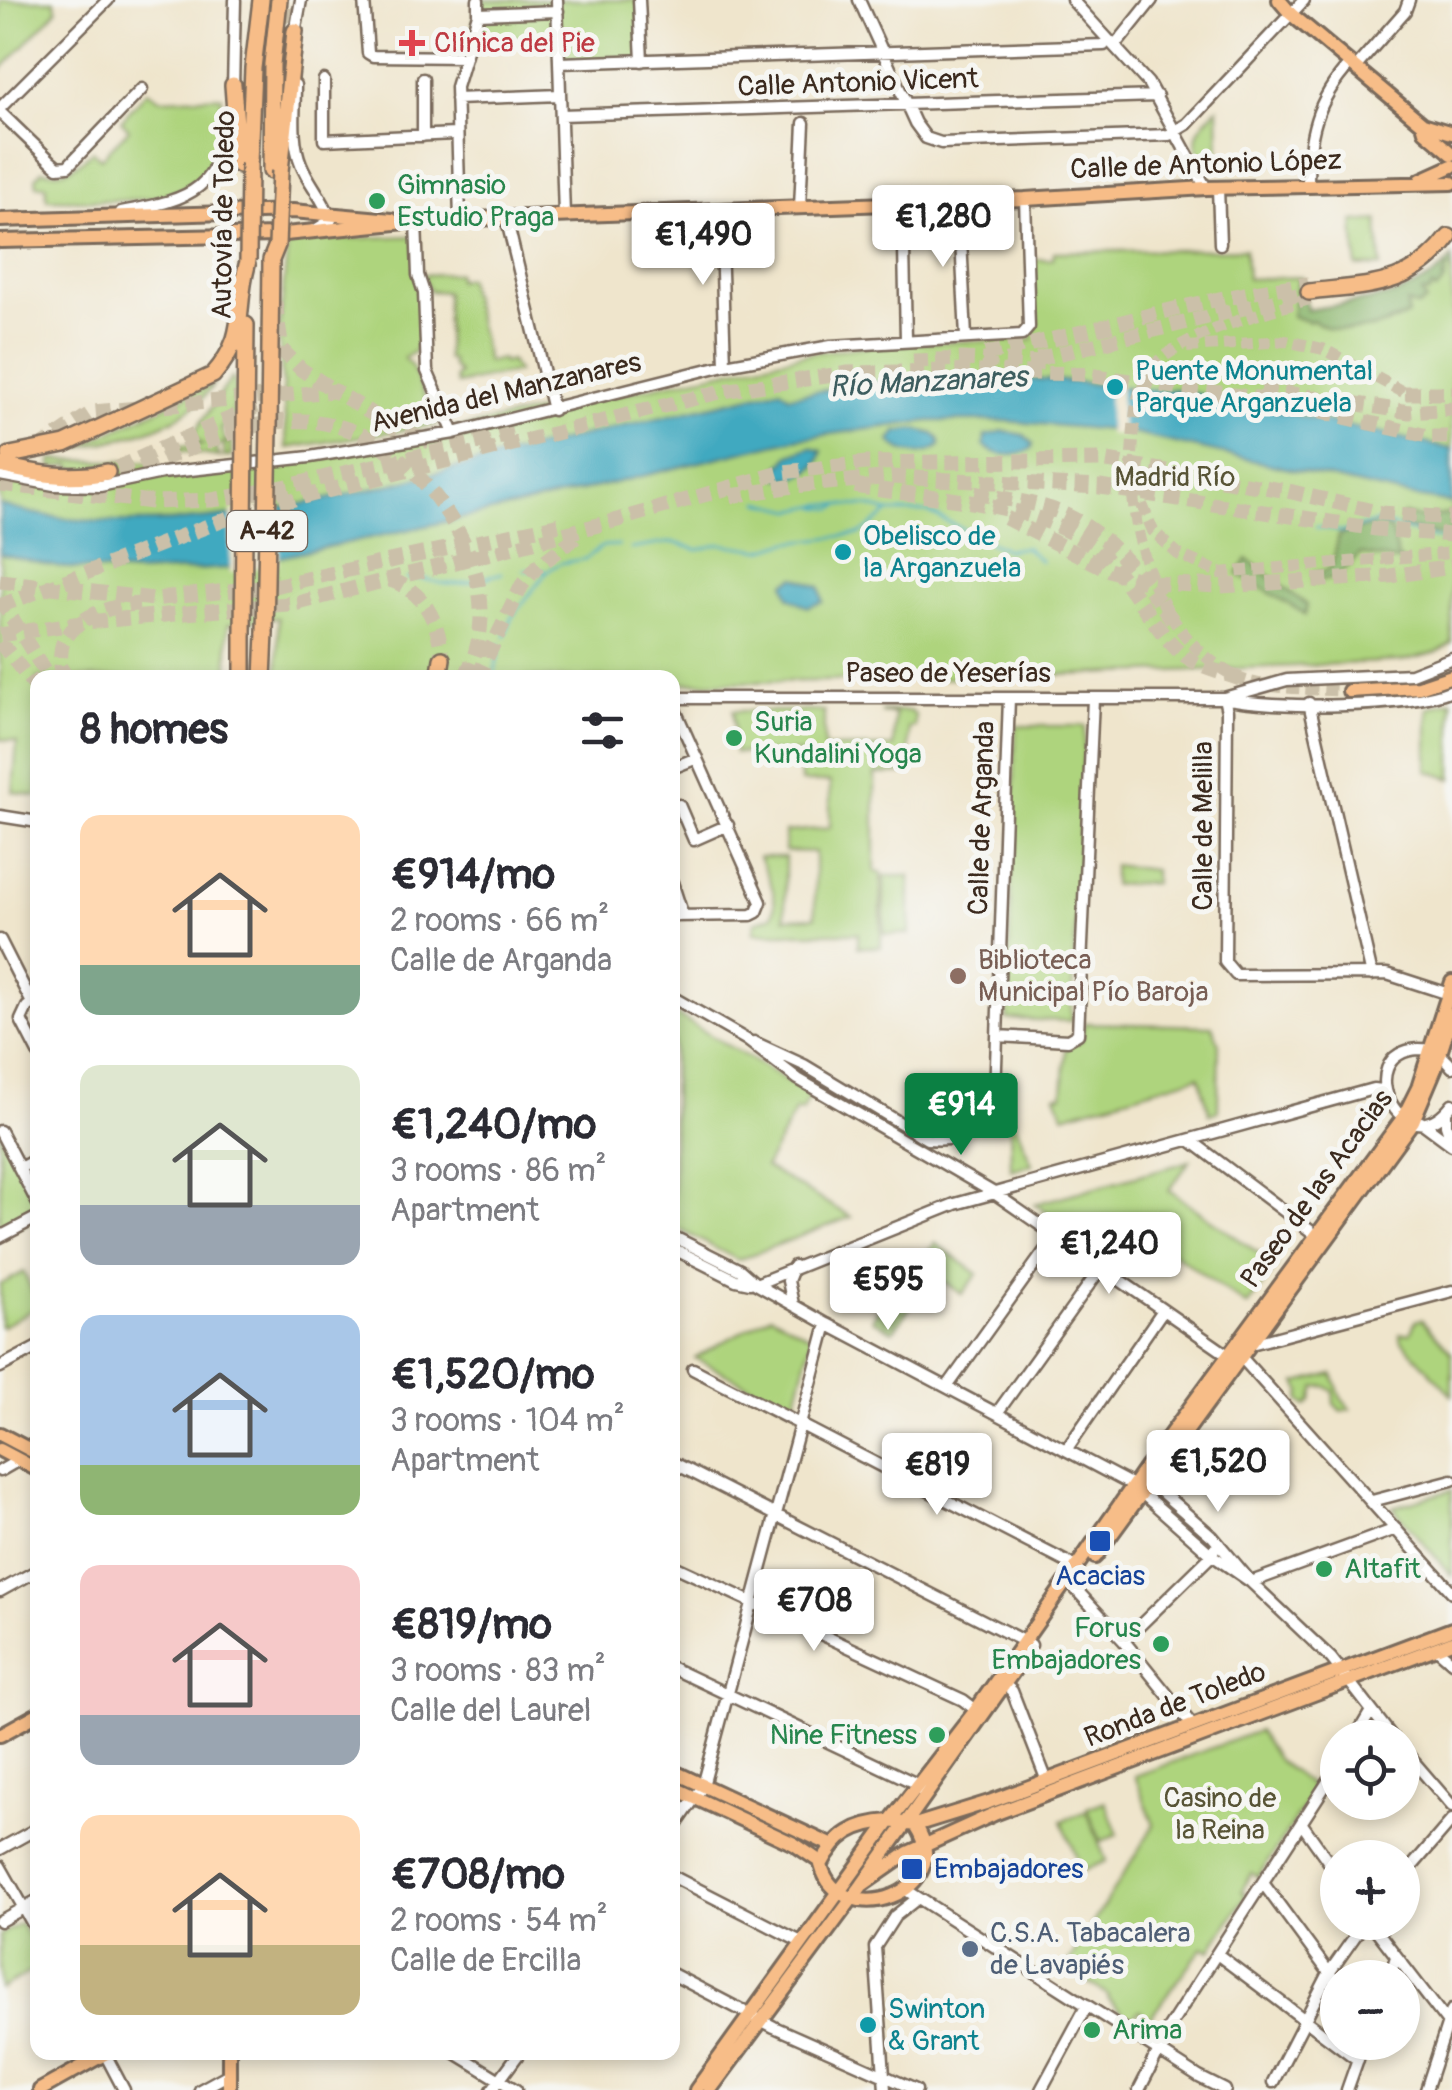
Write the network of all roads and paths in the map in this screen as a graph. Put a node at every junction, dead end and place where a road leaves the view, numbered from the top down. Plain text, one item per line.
1 (108, 0) edge
2 (234, 0) edge
3 (261, 0) edge
4 (279, 0) edge
5 (301, 0) edge
6 (364, 0) edge
7 (478, 0) edge
8 (639, 0) edge
9 (858, 0) edge
10 (1072, 0) edge
11 (1152, 0) edge
12 (1280, 0) edge
13 (1304, 0) edge
14 (1409, 0) edge
15 (558, 5) edge
16 (478, 14) junction
17 (1291, 14) junction
18 (295, 31) junction
19 (1111, 42) junction
20 (882, 52) junction
21 (464, 58) junction
22 (642, 60) junction
23 (559, 63) junction
24 (1352, 66) junction
25 (423, 78) dead end
26 (324, 80) dead end
27 (233, 85) junction
28 (142, 89) dead end
29 (560, 96) junction
30 (1156, 96) junction
31 (456, 99) junction
32 (906, 104) junction
33 (0, 110) edge
34 (561, 116) junction
35 (804, 123) dead end
36 (1423, 124) junction
37 (1176, 131) junction
38 (1452, 132) edge
39 (455, 134) junction
40 (423, 136) junction
41 (1452, 154) edge
42 (244, 164) junction
43 (1452, 166) edge
44 (275, 171) junction
45 (1414, 182) junction
46 (1452, 182) edge
47 (1308, 185) junction
48 (1212, 188) junction
49 (1025, 198) junction
50 (960, 201) junction
51 (903, 203) junction
52 (800, 207) junction
53 (720, 210) junction
54 (329, 214) junction
55 (564, 215) junction
56 (95, 217) junction
57 (506, 218) junction
58 (460, 219) junction
59 (0, 220) edge
60 (408, 221) junction
61 (315, 230) junction
62 (1451, 232) edge
63 (0, 241) edge
64 (1220, 244) dead end
65 (247, 263) junction
66 (1309, 292) tunnel mouth
67 (966, 337) junction
68 (906, 339) junction
69 (725, 364) junction
70 (553, 410) junction
71 (454, 434) junction
72 (5, 460) edge
73 (106, 472) tunnel mouth
74 (0, 475) edge
75 (265, 636) junction
76 (243, 638) junction
77 (1452, 658) edge
78 (442, 659) tunnel mouth
79 (235, 670) edge
80 (243, 670) edge
81 (263, 670) edge
82 (271, 670) edge
83 (440, 670) edge
84 (1452, 676) edge
85 (1452, 690) edge
86 (1349, 691) tunnel mouth
87 (1009, 698) junction
88 (1224, 698) junction
89 (1093, 699) junction
90 (680, 700) edge
91 (1309, 703) junction
92 (680, 718) edge
93 (698, 758) junction
94 (680, 765) edge
95 (680, 808) edge
96 (0, 816) edge
97 (30, 822) edge
98 (728, 826) junction
99 (680, 916) edge
100 (0, 940) edge
101 (1372, 975) junction
102 (1451, 990) edge
103 (30, 992) edge
104 (680, 1001) edge
105 (30, 1008) edge
106 (1452, 1016) edge
107 (997, 1036) junction
108 (30, 1037) edge
109 (747, 1040) junction
110 (1436, 1052) junction
111 (806, 1066) junction
112 (1452, 1067) edge
113 (801, 1081) junction
114 (830, 1082) junction
115 (1384, 1090) junction
116 (1449, 1108) edge
117 (1413, 1120) junction
118 (0, 1131) edge
119 (1190, 1140) junction
120 (1452, 1144) edge
121 (30, 1162) edge
122 (20, 1168) junction
123 (30, 1188) edge
124 (994, 1192) junction
125 (30, 1220) edge
126 (1056, 1234) junction
127 (0, 1237) edge
128 (1320, 1238) junction
129 (680, 1240) edge
130 (680, 1252) edge
131 (794, 1266) junction
132 (1101, 1268) junction
133 (756, 1284) junction
134 (1452, 1291) edge
135 (793, 1305) junction
136 (1163, 1310) junction
137 (827, 1324) junction
138 (1251, 1344) junction
139 (30, 1352) edge
140 (1234, 1356) junction
141 (0, 1367) edge
142 (693, 1369) dead end
143 (947, 1387) junction
144 (996, 1413) junction
145 (799, 1425) junction
146 (0, 1434) edge
147 (0, 1450) edge
148 (30, 1450) edge
149 (1066, 1450) junction
150 (19, 1460) junction
151 (30, 1466) edge
152 (680, 1466) edge
153 (0, 1470) edge
154 (1452, 1480) edge
155 (1142, 1487) junction
156 (1372, 1502) junction
157 (776, 1515) junction
158 (1396, 1528) junction
159 (1214, 1537) junction
160 (1212, 1555) junction
161 (680, 1568) edge
162 (1078, 1568) junction
163 (30, 1574) edge
164 (1251, 1582) junction
165 (1071, 1583) junction
166 (0, 1591) edge
167 (1452, 1592) edge
168 (752, 1602) junction
169 (1452, 1629) edge
170 (1124, 1641) junction
171 (1028, 1642) junction
172 (1452, 1642) edge
173 (1436, 1648) junction
174 (1452, 1662) edge
175 (680, 1672) edge
176 (1344, 1676) junction
177 (1005, 1685) junction
178 (727, 1694) junction
179 (976, 1710) junction
180 (1371, 1712) junction
181 (30, 1719) edge
182 (1366, 1720) edge
183 (1378, 1720) edge
184 (1192, 1726) junction
185 (0, 1736) edge
186 (1420, 1769) edge
187 (680, 1775) edge
188 (1046, 1781) junction
189 (920, 1785) junction
190 (703, 1786) junction
191 (680, 1791) edge
192 (1320, 1795) edge
193 (695, 1799) junction
194 (918, 1806) junction
195 (1452, 1806) edge
196 (680, 1820) edge
197 (1452, 1820) edge
198 (890, 1821) junction
199 (911, 1824) junction
200 (1302, 1824) junction
201 (30, 1832) edge
202 (927, 1843) junction
203 (832, 1845) junction
204 (0, 1849) edge
205 (1320, 1850) edge
206 (1420, 1857) edge
207 (822, 1862) junction
208 (0, 1866) edge
209 (680, 1880) edge
210 (1263, 1882) junction
211 (862, 1885) junction
212 (906, 1890) junction
213 (837, 1893) junction
214 (888, 1897) junction
215 (853, 1898) junction
216 (918, 1898) junction
217 (30, 1905) edge
218 (24, 1908) junction
219 (895, 1916) junction
220 (30, 1919) edge
221 (0, 1921) edge
222 (1382, 1940) edge
223 (801, 1942) junction
224 (1217, 1954) junction
225 (1396, 1957) junction
226 (1395, 1960) edge
227 (1320, 1961) edge
228 (680, 1978) edge
229 (1320, 1992) edge
230 (1086, 2004) junction
231 (1452, 2010) edge
232 (756, 2018) junction
233 (1305, 2021) junction
234 (1448, 2024) junction
235 (1320, 2032) edge
236 (1156, 2050) junction
237 (93, 2060) edge
238 (109, 2060) edge
239 (229, 2060) edge
240 (464, 2060) edge
241 (514, 2060) edge
242 (1358, 2060) edge
243 (230, 2074) junction
244 (884, 2076) junction
245 (1273, 2082) dead end
246 (496, 2085) edge
247 (40, 2090) edge
248 (124, 2090) edge
249 (200, 2090) edge
250 (229, 2090) edge
251 (516, 2090) edge
252 (696, 2090) edge
253 (710, 2090) edge
254 (885, 2090) edge
255 (916, 2090) edge
256 (1040, 2090) edge
257 (1139, 2090) edge
258 (1225, 2090) edge
259 (1347, 2090) edge
260 (1426, 2090) edge

1 - 33 street
2 - 27 street
3 - 42 highway, Autovía de Toledo / A-42
4 - 44 highway, Autovía de Toledo
5 - 18 street
6 - 21 street
7 - 16 street
8 - 22 street
9 - 20 street
10 - 19 street
11 - 19 street
12 - 17 main road
13 - 17 street
14 - 24 street
15 - 16 street
15 - 23 street
16 - 21 street
17 - 24 main road
17 - 37 street
18 - 44 highway
18 - 54 street
19 - 20 street
19 - 30 street
20 - 22 street
20 - 32 street
21 - 31 street
22 - 23 street
23 - 29 street
24 - 36 main road
24 - 47 street
25 - 40 street
26 - 40 street
27 - 42 highway
27 - 56 street, Calle de Antonio López
28 - 33 street
29 - 31 street
29 - 34 street
30 - 32 street, Calle Antonio Vicent
30 - 37 street
31 - 39 street
32 - 34 street, Calle Antonio Vicent
32 - 37 street
34 - 55 street
35 - 52 street
36 - 38 main road
36 - 41 main road
37 - 48 street
39 - 40 street
39 - 58 street
42 - 65 highway, Autovía de Toledo / A-42, bridge
43 - 45 main road, Calle de Antonio López
44 - 75 highway, Autovía de Toledo / A-42, bridge
45 - 46 main road, Calle de Antonio López
45 - 47 main road, Calle de Antonio López
47 - 48 main road, Calle de Antonio López
48 - 49 main road, Calle de Antonio López
48 - 64 street
49 - 50 main road, Calle de Antonio López
49 - 67 street, Avenida del Manzanares
50 - 51 main road, Calle de Antonio López
50 - 67 street
51 - 52 main road, Calle de Antonio López
51 - 68 street
52 - 53 main road, Calle de Antonio López
53 - 55 main road, Calle de Antonio López
53 - 69 street
54 - 56 main road, Calle de Antonio López
54 - 60 main road, Calle de Antonio López
54 - 61 street
55 - 57 main road, Calle de Antonio López
56 - 59 main road, Calle de Antonio López
57 - 58 main road, Calle de Antonio López
57 - 70 street
58 - 60 main road, Calle de Antonio López
60 - 61 main road, Calle de Antonio López
60 - 71 street
61 - 63 main road, Calle de Antonio López
62 - 66 highway
65 - 72 highway
65 - 76 highway, Autovía de Toledo / A-42, bridge
67 - 68 street, Avenida del Manzanares
68 - 69 street, Avenida del Manzanares
69 - 70 street, Avenida del Manzanares
70 - 71 street, Avenida del Manzanares
71 - 74 street, Avenida del Manzanares
72 - 73 highway
75 - 81 highway, A-42
75 - 82 highway
76 - 79 highway
76 - 80 highway, A-42
77 - 88 street, Paseo de Yeserías
78 - 83 highway
84 - 86 main road
85 - 91 street, Paseo de Yeserías
87 - 89 street, Paseo de Yeserías
87 - 90 street, Paseo de Yeserías
87 - 107 street, Calle de Arganda
88 - 89 street, Paseo de Yeserías
88 - 91 street, Paseo de Yeserías
88 - 101 street, Calle de Melilla
89 - 107 street
91 - 101 street
92 - 93 street
93 - 94 street
93 - 98 street
95 - 98 street
96 - 97 street
98 - 99 street
100 - 103 street
101 - 102 street, Calle de Melilla
102 - 110 main road, Paseo de las Acacias
104 - 109 street, Calle de Arganda
105 - 108 street
106 - 110 main road, Paseo de las Acacias
107 - 114 street, Calle de Arganda
109 - 111 street, Calle de Arganda
109 - 113 street, Calle de Arganda
110 - 112 street
110 - 115 street
110 - 117 main road, Paseo de las Acacias
111 - 113 street
111 - 114 street, Calle de Arganda
113 - 114 street
113 - 124 street, Calle de Arganda
115 - 117 street
115 - 119 street
116 - 117 street
116 - 120 street
117 - 120 street
117 - 128 main road, Paseo de las Acacias
118 - 122 street
119 - 124 street
119 - 128 street
121 - 122 street
122 - 123 street
124 - 126 street, Calle de Arganda
124 - 131 street
125 - 127 street
126 - 132 street, Calle de Arganda
126 - 143 street
128 - 138 main road, Paseo de las Acacias
128 - 140 main road, Paseo de las Acacias
129 - 133 street
130 - 133 street
131 - 133 street
131 - 135 street
132 - 136 street, Calle de Arganda
132 - 144 street
133 - 135 street
134 - 138 street
135 - 137 street
136 - 140 street, Calle de Arganda
136 - 149 street
137 - 143 street
137 - 145 street
138 - 140 main road, Paseo de las Acacias
139 - 141 street
140 - 155 main road, Paseo de las Acacias
140 - 156 street, Calle de Arganda
142 - 145 street
143 - 144 street
144 - 149 street
145 - 157 street
145 - 162 street
146 - 148 main road
147 - 150 main road
149 - 155 street
150 - 151 main road
150 - 153 street
152 - 157 street
154 - 156 street
155 - 159 street
155 - 160 street
155 - 162 main road, Paseo de las Acacias
155 - 165 main road, Paseo de las Acacias
156 - 158 street, Calle de Arganda
157 - 168 street
157 - 171 street
158 - 164 street
158 - 167 street, Calle de Arganda
159 - 160 street
159 - 164 street
160 - 164 street
160 - 170 street
161 - 168 street
162 - 165 main road, Paseo de las Acacias
163 - 166 street
164 - 176 street
165 - 170 street
165 - 171 main road, Paseo de las Acacias
168 - 178 street
168 - 179 street
169 - 176 main road, Ronda de Toledo
170 - 184 street
171 - 177 main road, Paseo de las Acacias
171 - 179 main road, Paseo de las Acacias
172 - 173 main road, Ronda de Toledo
173 - 174 street
173 - 176 main road, Ronda de Toledo
175 - 178 street
176 - 180 street
176 - 184 main road, Ronda de Toledo
176 - 202 main road, Ronda de Toledo
177 - 188 street
177 - 194 main road, Paseo de las Acacias
178 - 189 street
178 - 190 street
179 - 189 main road, Paseo de las Acacias
180 - 182 street
180 - 183 street
181 - 185 main road
184 - 188 main road, Ronda de Toledo
186 - 195 street
187 - 190 main road
188 - 199 main road, Ronda de Toledo
189 - 194 street
189 - 198 main road, Paseo de las Acacias
190 - 193 street
190 - 203 main road
191 - 193 main road
192 - 200 street
193 - 196 street
193 - 207 main road
194 - 199 main road, Paseo de las Acacias
197 - 206 street
198 - 199 main road
198 - 203 main road
198 - 213 main road, Paseo de las Acacias
199 - 202 main road
199 - 211 main road, Paseo de las Acacias
200 - 205 street
200 - 210 street
201 - 204 street
202 - 211 main road, Ronda de Toledo
202 - 212 main road
203 - 207 main road
207 - 213 main road
208 - 218 street
209 - 223 street
210 - 224 street
210 - 227 street
211 - 215 main road, Paseo de las Acacias
212 - 214 main road
212 - 216 street
213 - 215 main road
213 - 223 main road, Paseo de las Acacias
214 - 215 main road
214 - 219 street
215 - 232 main road, Paseo de las Acacias
216 - 219 street
216 - 230 street
217 - 218 street
218 - 220 street
218 - 221 street
219 - 244 street
222 - 225 street
223 - 232 main road, Paseo de las Acacias
224 - 233 street
224 - 236 street
225 - 226 street
225 - 234 street
228 - 232 street
229 - 233 street
230 - 236 street
230 - 256 street
231 - 234 street
232 - 244 street
232 - 252 main road
232 - 253 main road
233 - 235 street
233 - 245 street
234 - 260 street
236 - 257 street
236 - 258 street
237 - 247 main road
238 - 248 street
239 - 243 main road
240 - 246 street
241 - 246 street
242 - 259 street
243 - 249 street
243 - 250 main road
244 - 254 street
244 - 255 street
246 - 251 street

